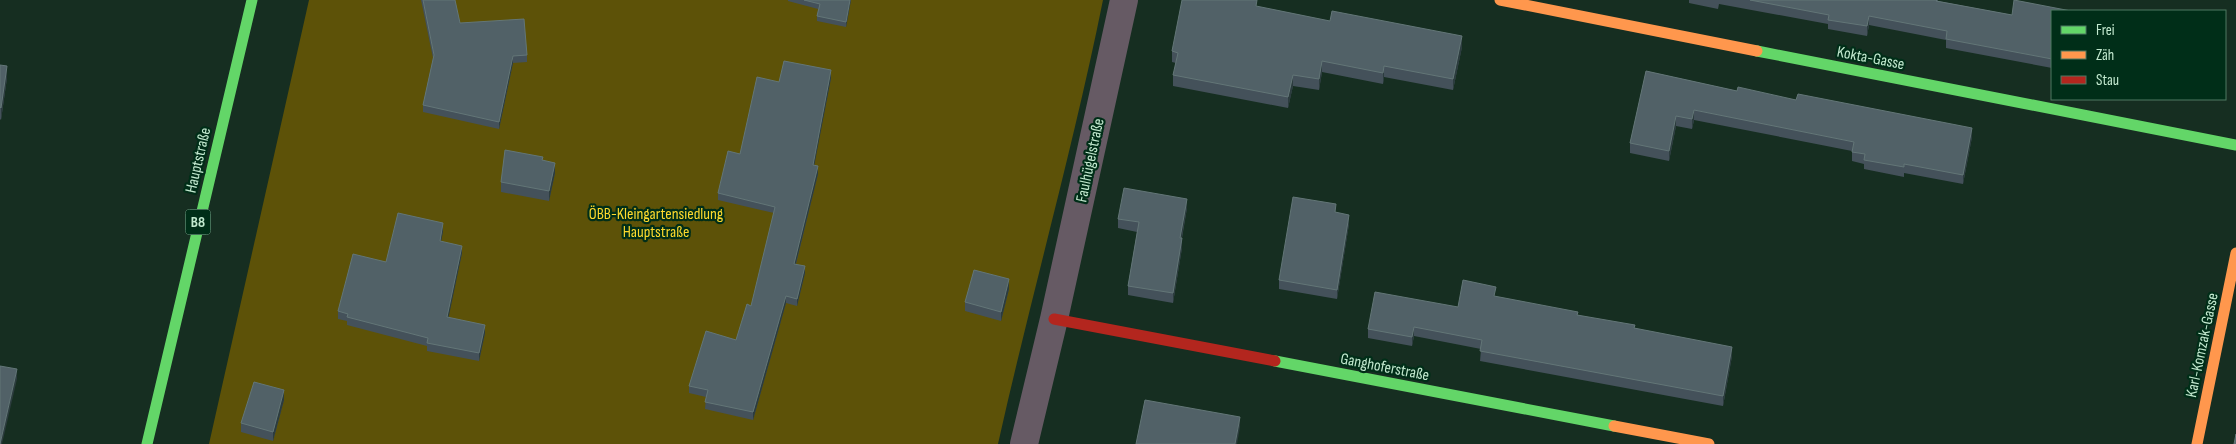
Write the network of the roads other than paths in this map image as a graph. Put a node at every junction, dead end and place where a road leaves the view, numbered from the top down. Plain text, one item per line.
1 (252, 0) edge
2 (1124, 0) edge
3 (1500, 0) edge
4 (2236, 145) edge
5 (2236, 253) edge
6 (1054, 319) junction
7 (146, 444) edge
8 (1024, 444) edge
9 (1710, 444) edge
10 (2197, 444) edge

1 - 7 street, Hauptstraße / B8
2 - 6 street, Faulhügelstraße
3 - 4 street, Kokta-Gasse
5 - 10 street, Karl-Komzak-Gasse
6 - 8 street, Faulhügelstraße
6 - 9 street, Ganghoferstraße

